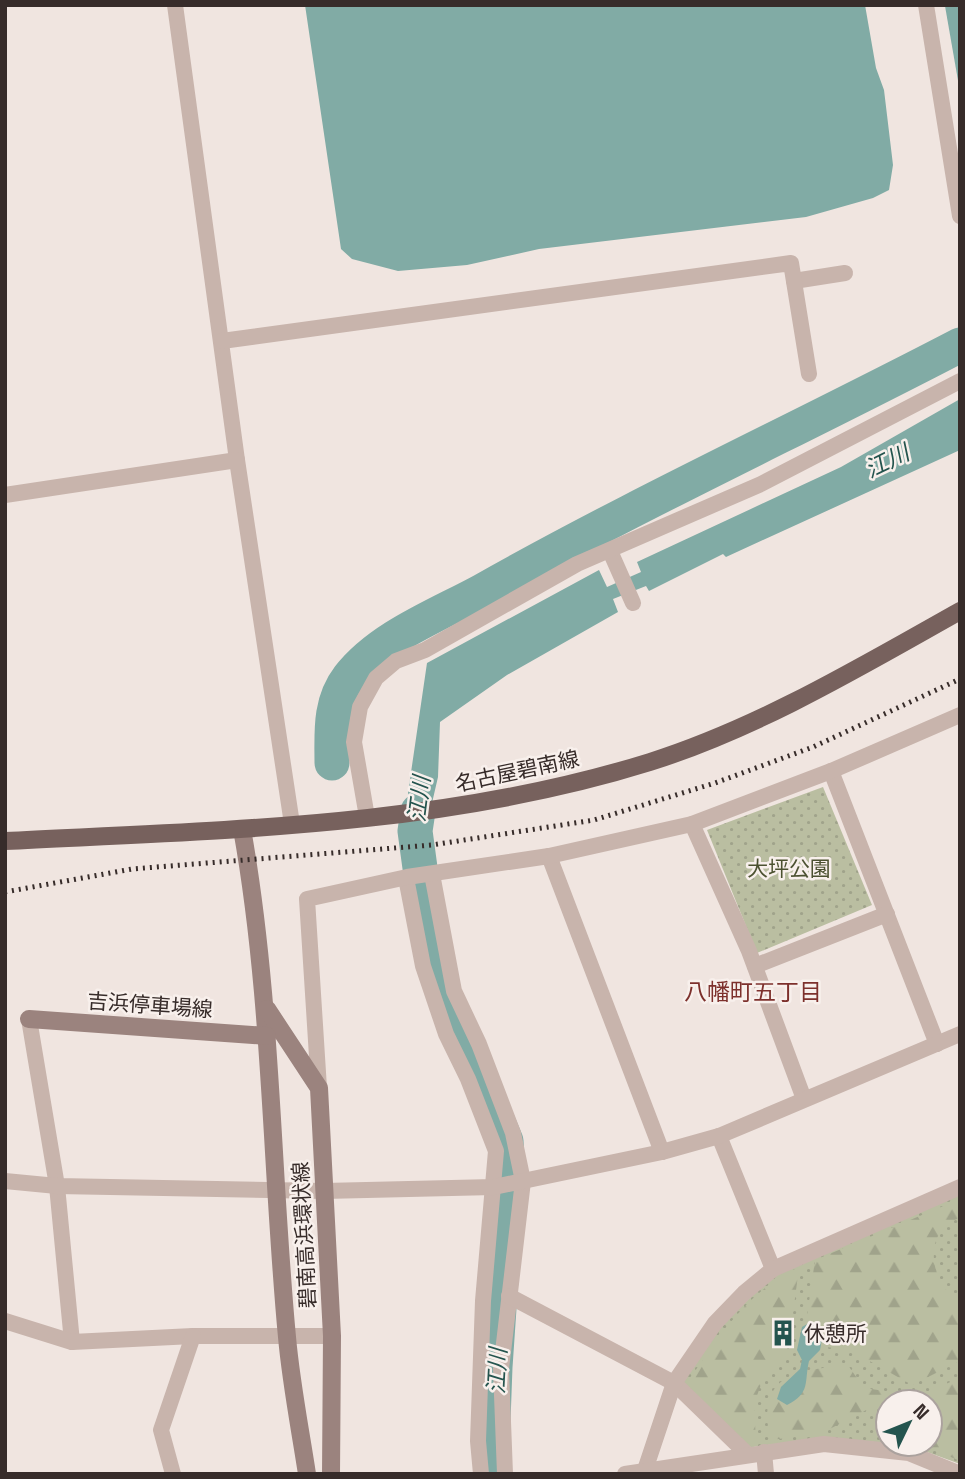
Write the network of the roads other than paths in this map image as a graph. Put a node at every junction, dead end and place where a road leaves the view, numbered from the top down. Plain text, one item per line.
1 (175, 5) edge
2 (926, 5) edge
3 (960, 216) edge
4 (845, 273) dead end
5 (794, 281) junction
6 (222, 341) junction
7 (809, 374) dead end
8 (960, 381) edge
9 (237, 460) junction
10 (5, 495) edge
11 (610, 552) junction
12 (633, 603) dead end
13 (960, 611) edge
14 (959, 716) edge
15 (831, 771) junction
16 (368, 817) junction
17 (292, 824) junction
18 (692, 824) junction
19 (242, 829) junction
20 (5, 841) edge
21 (549, 856) junction
22 (431, 874) junction
23 (406, 877) junction
24 (887, 914) junction
25 (755, 966) junction
26 (267, 1009) junction
27 (29, 1019) joint
28 (960, 1034) edge
29 (267, 1036) junction
30 (937, 1044) junction
31 (318, 1088) junction
32 (804, 1099) junction
33 (719, 1136) junction
34 (662, 1152) junction
35 (5, 1181) edge
36 (522, 1181) junction
37 (57, 1186) junction
38 (493, 1187) junction
39 (960, 1187) edge
40 (276, 1189) junction
41 (324, 1191) junction
42 (774, 1269) junction
43 (509, 1296) junction
44 (5, 1321) edge
45 (193, 1336) junction
46 (332, 1336) junction
47 (287, 1338) junction
48 (72, 1342) junction
49 (674, 1383) junction
50 (764, 1452) junction
51 (747, 1454) junction
52 (711, 1467) edge
53 (645, 1470) junction
54 (173, 1474) edge
55 (307, 1474) edge
56 (331, 1474) edge
57 (481, 1474) edge
58 (505, 1474) edge
59 (625, 1474) edge
60 (766, 1474) edge
61 (960, 1474) edge

1 - 6 street
2 - 3 street
4 - 5 street
5 - 6 street
5 - 7 street
6 - 9 street
8 - 11 street
9 - 10 street
9 - 17 street
11 - 12 street
11 - 16 street
13 - 16 main road, 名古屋碧南線
14 - 15 street
15 - 18 street
15 - 24 street
16 - 17 main road, 名古屋碧南線
17 - 19 main road, 名古屋碧南線
18 - 21 street
18 - 25 street
19 - 20 main road, 名古屋碧南線
19 - 26 main road, 碧南高浜環状線
21 - 22 street
21 - 34 street
22 - 23 street
22 - 36 street
23 - 31 street
23 - 38 street
24 - 25 street
24 - 30 street
25 - 32 street
26 - 29 main road, 碧南高浜環状線
26 - 31 main road, 碧南高浜環状線
27 - 29 main road, 吉浜停車場線
27 - 37 street
28 - 30 street
29 - 40 main road, 碧南高浜環状線
30 - 32 street
31 - 41 main road, 碧南高浜環状線
32 - 33 street
33 - 34 street
33 - 42 street
34 - 36 street
35 - 37 street
36 - 38 street
36 - 43 street
37 - 40 street
37 - 48 street
38 - 41 street
38 - 57 street
39 - 42 street
40 - 41 street
40 - 47 main road, 碧南高浜環状線
41 - 46 main road, 碧南高浜環状線
42 - 49 street
43 - 49 street
43 - 58 street
44 - 48 street
45 - 47 street
45 - 48 street
45 - 54 street
46 - 47 street
46 - 56 main road, 碧南高浜環状線
47 - 55 main road, 碧南高浜環状線
49 - 51 street
49 - 53 street
50 - 51 street
50 - 60 street
50 - 61 street
51 - 52 street
52 - 53 street
53 - 59 street

